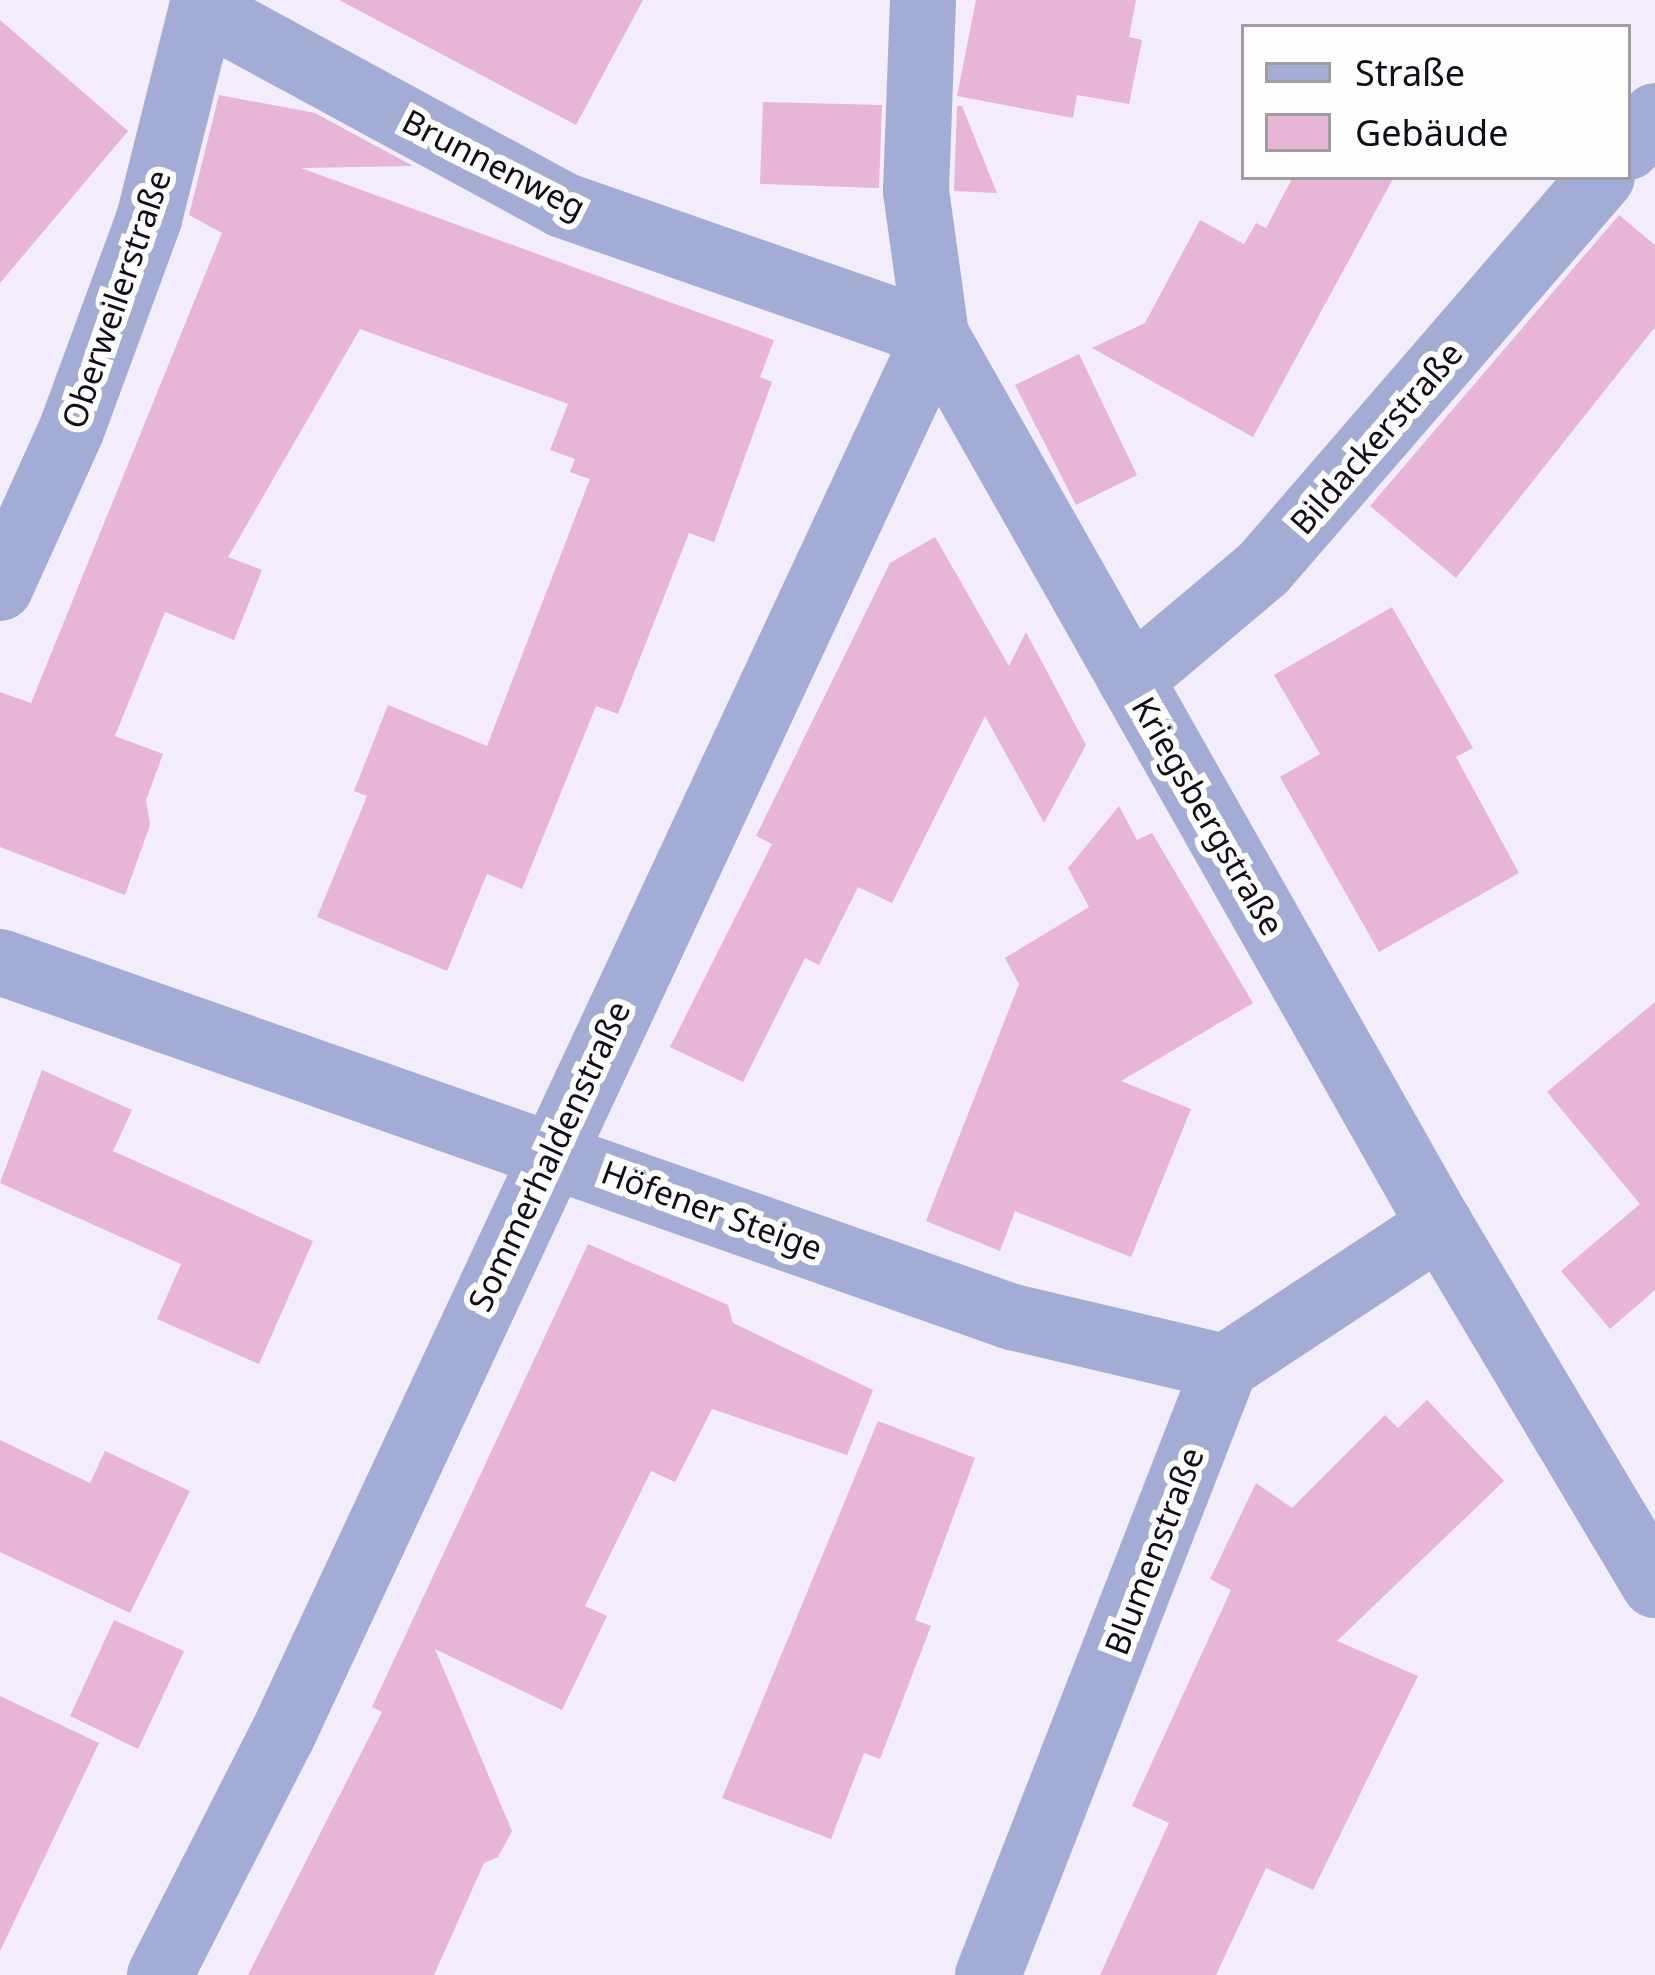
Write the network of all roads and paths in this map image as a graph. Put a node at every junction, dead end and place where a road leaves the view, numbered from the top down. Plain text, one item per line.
1 (923, 0) edge
2 (203, 4) edge
3 (1655, 116) edge
4 (1631, 144) edge
5 (1599, 180) edge
6 (936, 335) junction
7 (0, 588) edge
8 (1131, 680) junction
9 (0, 962) edge
10 (550, 1152) junction
11 (1440, 1225) junction
12 (1225, 1367) junction
13 (1655, 1585) edge
14 (160, 1975) edge
15 (988, 1975) edge

1 - 6 street, Kriegsbergstraße
2 - 6 street, Brunnenweg
2 - 7 street, Oberweilerstraße
3 - 4 street
5 - 8 street, Bildackerstraße
6 - 8 street, Kriegsbergstraße
6 - 10 street, Sommerhaldenstraße
8 - 11 street, Kriegsbergstraße
9 - 10 street, Höfener Steige
10 - 12 street, Höfener Steige
10 - 14 street, Sommerhaldenstraße
11 - 12 street
11 - 13 street, Kriegsbergstraße
12 - 15 street, Blumenstraße

